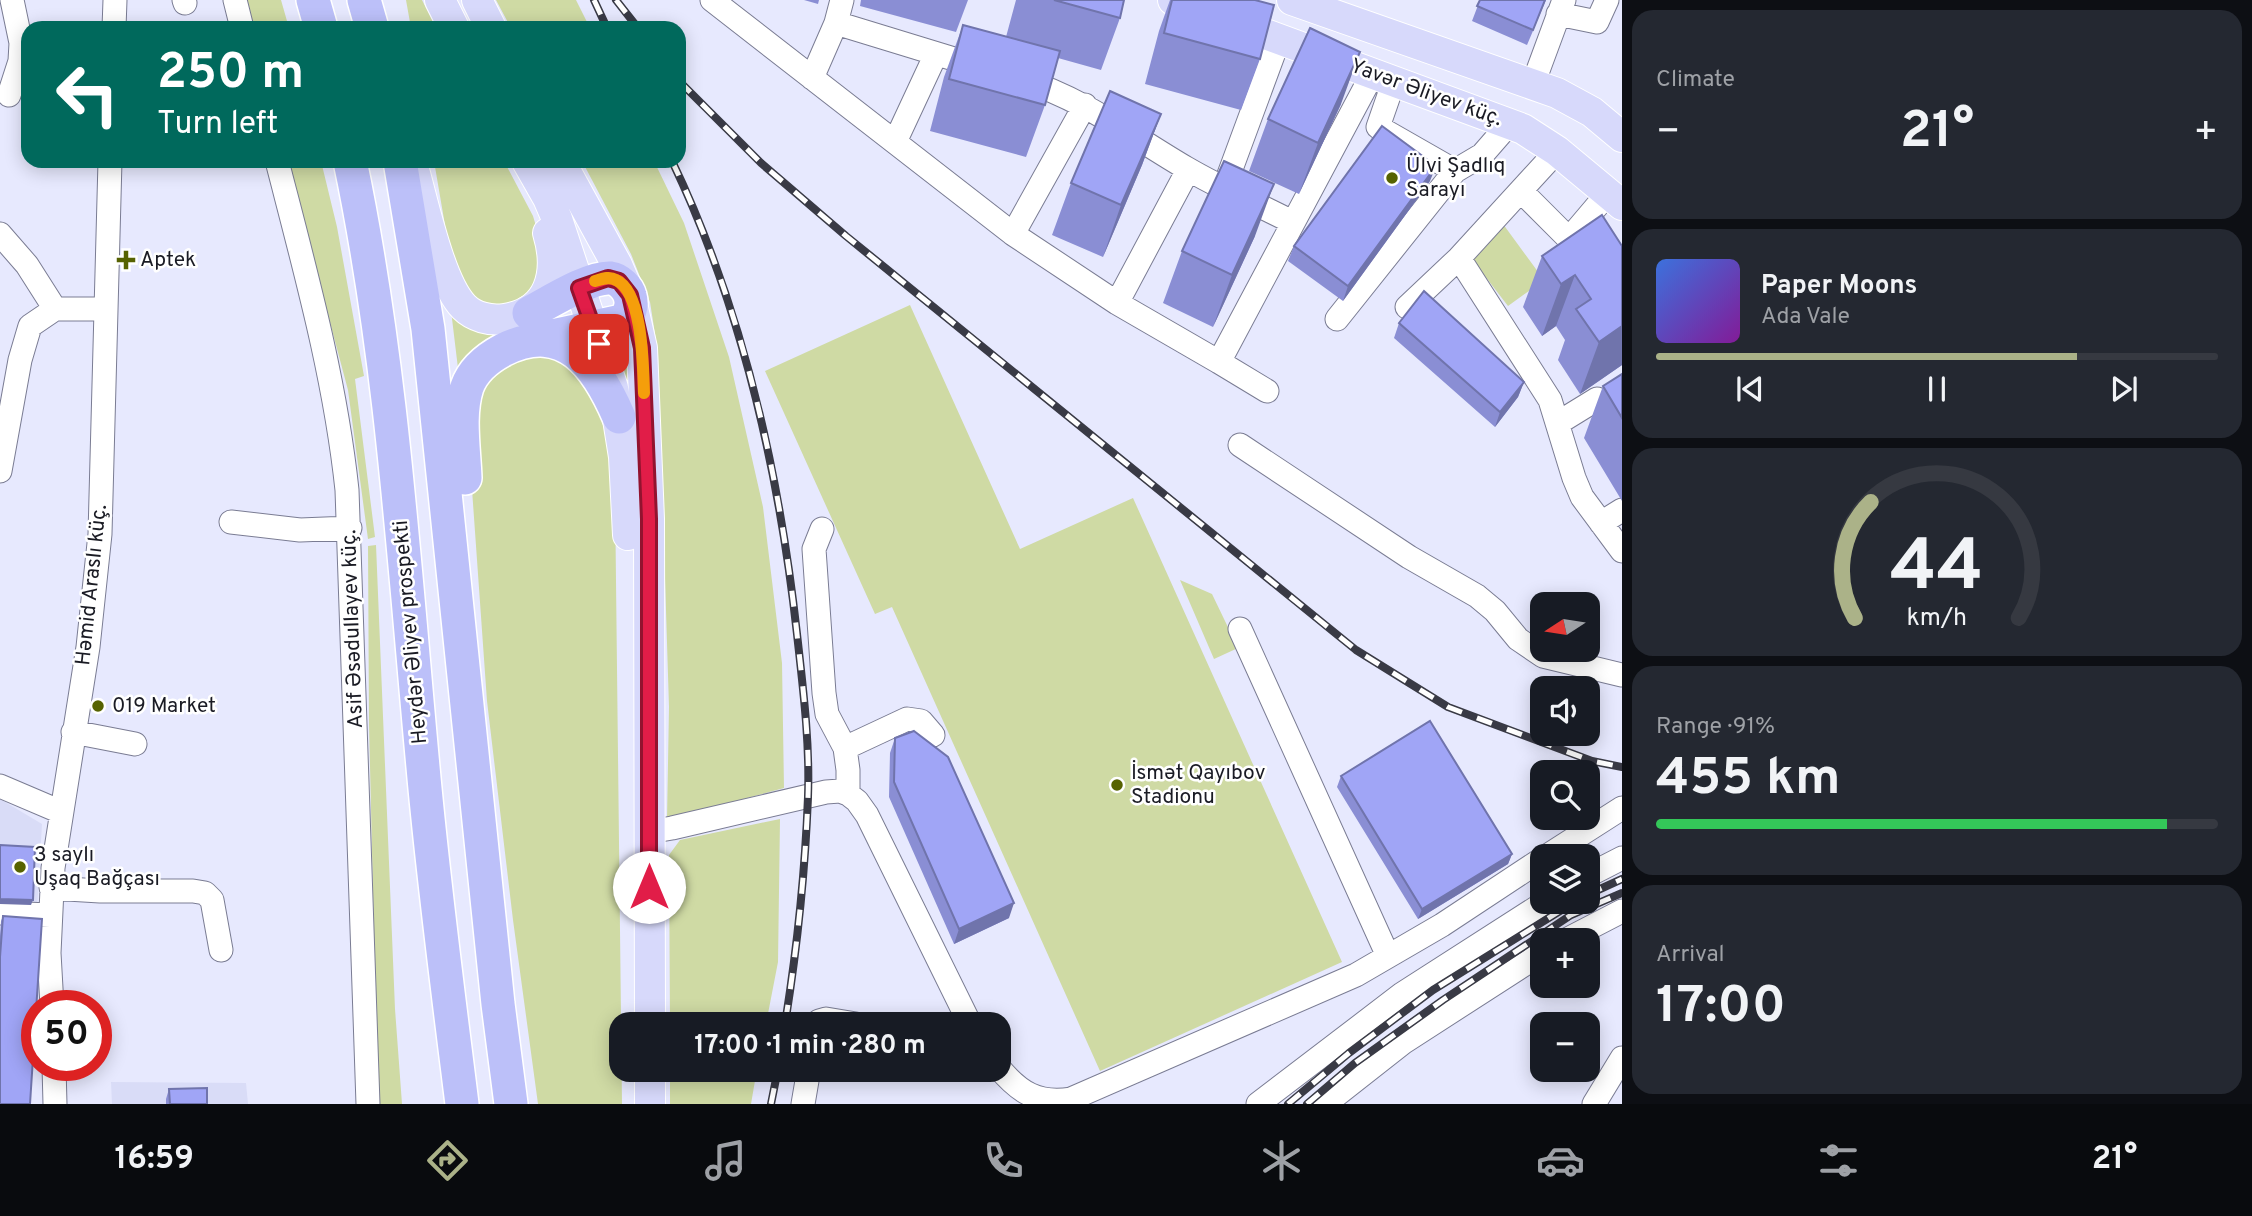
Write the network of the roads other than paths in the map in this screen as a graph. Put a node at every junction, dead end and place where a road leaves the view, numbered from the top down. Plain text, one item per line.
1 (12, 0) edge
2 (115, 0) edge
3 (235, 0) edge
4 (364, 0) edge
5 (440, 0) edge
6 (477, 0) edge
7 (712, 0) edge
8 (842, 0) edge
9 (1173, 0) edge
10 (1607, 0) edge
11 (1316, 4) edge
12 (1561, 7) edge
13 (114, 21) edge
14 (240, 21) edge
15 (370, 21) edge
16 (450, 21) edge
17 (488, 21) edge
18 (836, 23) junction
19 (1279, 39) junction
20 (936, 54) junction
21 (1383, 77) junction
22 (813, 78) junction
23 (1533, 84) junction
24 (9, 95) dead end
25 (1085, 105) junction
26 (1509, 124) junction
27 (1622, 136) edge
28 (895, 142) junction
29 (1557, 151) junction
30 (110, 168) edge
31 (279, 168) edge
32 (351, 168) edge
33 (401, 168) edge
34 (413, 168) edge
35 (523, 168) edge
36 (531, 168) edge
37 (564, 168) edge
38 (1188, 170) junction
39 (1455, 172) junction
40 (1224, 188) junction
41 (1521, 191) junction
42 (1615, 199) edge
43 (1292, 222) junction
44 (0, 234) edge
45 (1013, 234) junction
46 (1569, 239) junction
47 (1460, 258) junction
48 (579, 288) junction
49 (630, 295) junction
50 (1117, 303) junction
51 (1622, 304) edge
52 (1407, 307) dead end
53 (55, 309) junction
54 (105, 309) junction
55 (1337, 319) dead end
56 (531, 326) junction
57 (593, 329) junction
58 (1219, 362) junction
59 (1267, 391) dead end
60 (1597, 398) dead end
61 (619, 417) junction
62 (1558, 423) junction
63 (1240, 445) dead end
64 (0, 471) edge
65 (1622, 510) edge
66 (230, 522) dead end
67 (1601, 523) junction
68 (350, 528) junction
69 (822, 529) dead end
70 (1622, 551) edge
71 (1240, 629) dead end
72 (1622, 675) edge
73 (73, 732) junction
74 (933, 735) dead end
75 (135, 744) dead end
76 (845, 748) junction
77 (0, 786) edge
78 (476, 788) junction
79 (848, 794) junction
80 (1622, 808) edge
81 (61, 811) junction
82 (649, 832) junction
83 (1566, 844) edge
84 (1622, 859) edge
85 (1530, 867) edge
86 (1600, 870) edge
87 (51, 888) junction
88 (1622, 911) edge
89 (1530, 912) edge
90 (0, 913) edge
91 (50, 915) junction
92 (1589, 928) edge
93 (221, 950) dead end
94 (1388, 957) junction
95 (1530, 961) edge
96 (51, 990) edge
97 (634, 1012) edge
98 (650, 1012) edge
99 (964, 1012) edge
100 (1622, 1058) edge
101 (1011, 1080) edge
102 (54, 1081) edge
103 (634, 1082) edge
104 (650, 1082) edge
105 (807, 1082) edge
106 (55, 1104) edge
107 (368, 1104) edge
108 (462, 1104) edge
109 (511, 1104) edge
110 (634, 1104) edge
111 (650, 1104) edge
112 (803, 1104) edge
113 (1258, 1104) edge
114 (1325, 1104) edge
115 (1594, 1104) edge

1 - 24 street
2 - 13 street
3 - 14 street
4 - 15 highway
5 - 16 main road
6 - 17 main road
7 - 22 street
8 - 18 street
9 - 19 main road, Yavər Əliyev küç.
10 - 12 street
11 - 23 main road, Yavər Əliyev küç.
12 - 23 street
18 - 20 street
18 - 22 street
19 - 21 main road, Yavər Əliyev küç.
19 - 40 street
20 - 25 street
20 - 28 street
21 - 26 main road, Yavər Əliyev küç.
21 - 39 street
21 - 43 street
22 - 28 street
23 - 27 main road, Yavər Əliyev küç.
25 - 38 street
25 - 45 street
26 - 29 main road, Yavər Əliyev küç.
26 - 39 street
28 - 45 street
29 - 41 street
29 - 42 main road, Yavər Əliyev küç.
30 - 54 street, Həmid Araslı küç.
31 - 68 street, Asif Əsədullayev küç.
32 - 108 highway, Heydər Əliyev prospekti
33 - 78 highway
34 - 56 main road
35 - 56 main road
36 - 48 main road
37 - 49 main road
38 - 40 street
38 - 50 street
39 - 55 street
40 - 43 street
41 - 46 street
41 - 47 street
42 - 46 street
43 - 58 street
44 - 53 street
45 - 50 street
46 - 51 street
47 - 52 street
47 - 62 street
48 - 49 highway
48 - 56 highway
48 - 57 main road
49 - 57 highway
49 - 82 main road
50 - 58 street
53 - 54 street
53 - 64 street
54 - 73 street, Həmid Araslı küç.
56 - 57 highway
56 - 61 highway
56 - 78 highway
57 - 61 main road
58 - 59 street
60 - 62 street
61 - 97 main road
62 - 67 street
63 - 72 street
65 - 67 street
66 - 68 street
67 - 70 street
68 - 107 street, Asif Əsədullayev küç.
69 - 76 street
71 - 94 street
73 - 75 street
73 - 81 street, Həmid Araslı küç.
74 - 76 street
76 - 79 street
77 - 81 street
78 - 109 highway
79 - 82 street
79 - 99 street
80 - 83 street
81 - 87 street, Həmid Araslı küç.
82 - 98 main road
84 - 86 street
85 - 94 street
87 - 91 street, Həmid Araslı küç.
87 - 93 street
88 - 92 street
89 - 113 street
90 - 91 street
91 - 96 street, Həmid Araslı küç.
94 - 101 street
95 - 114 street
100 - 115 street
102 - 106 street
103 - 110 main road
104 - 111 main road
105 - 112 street

